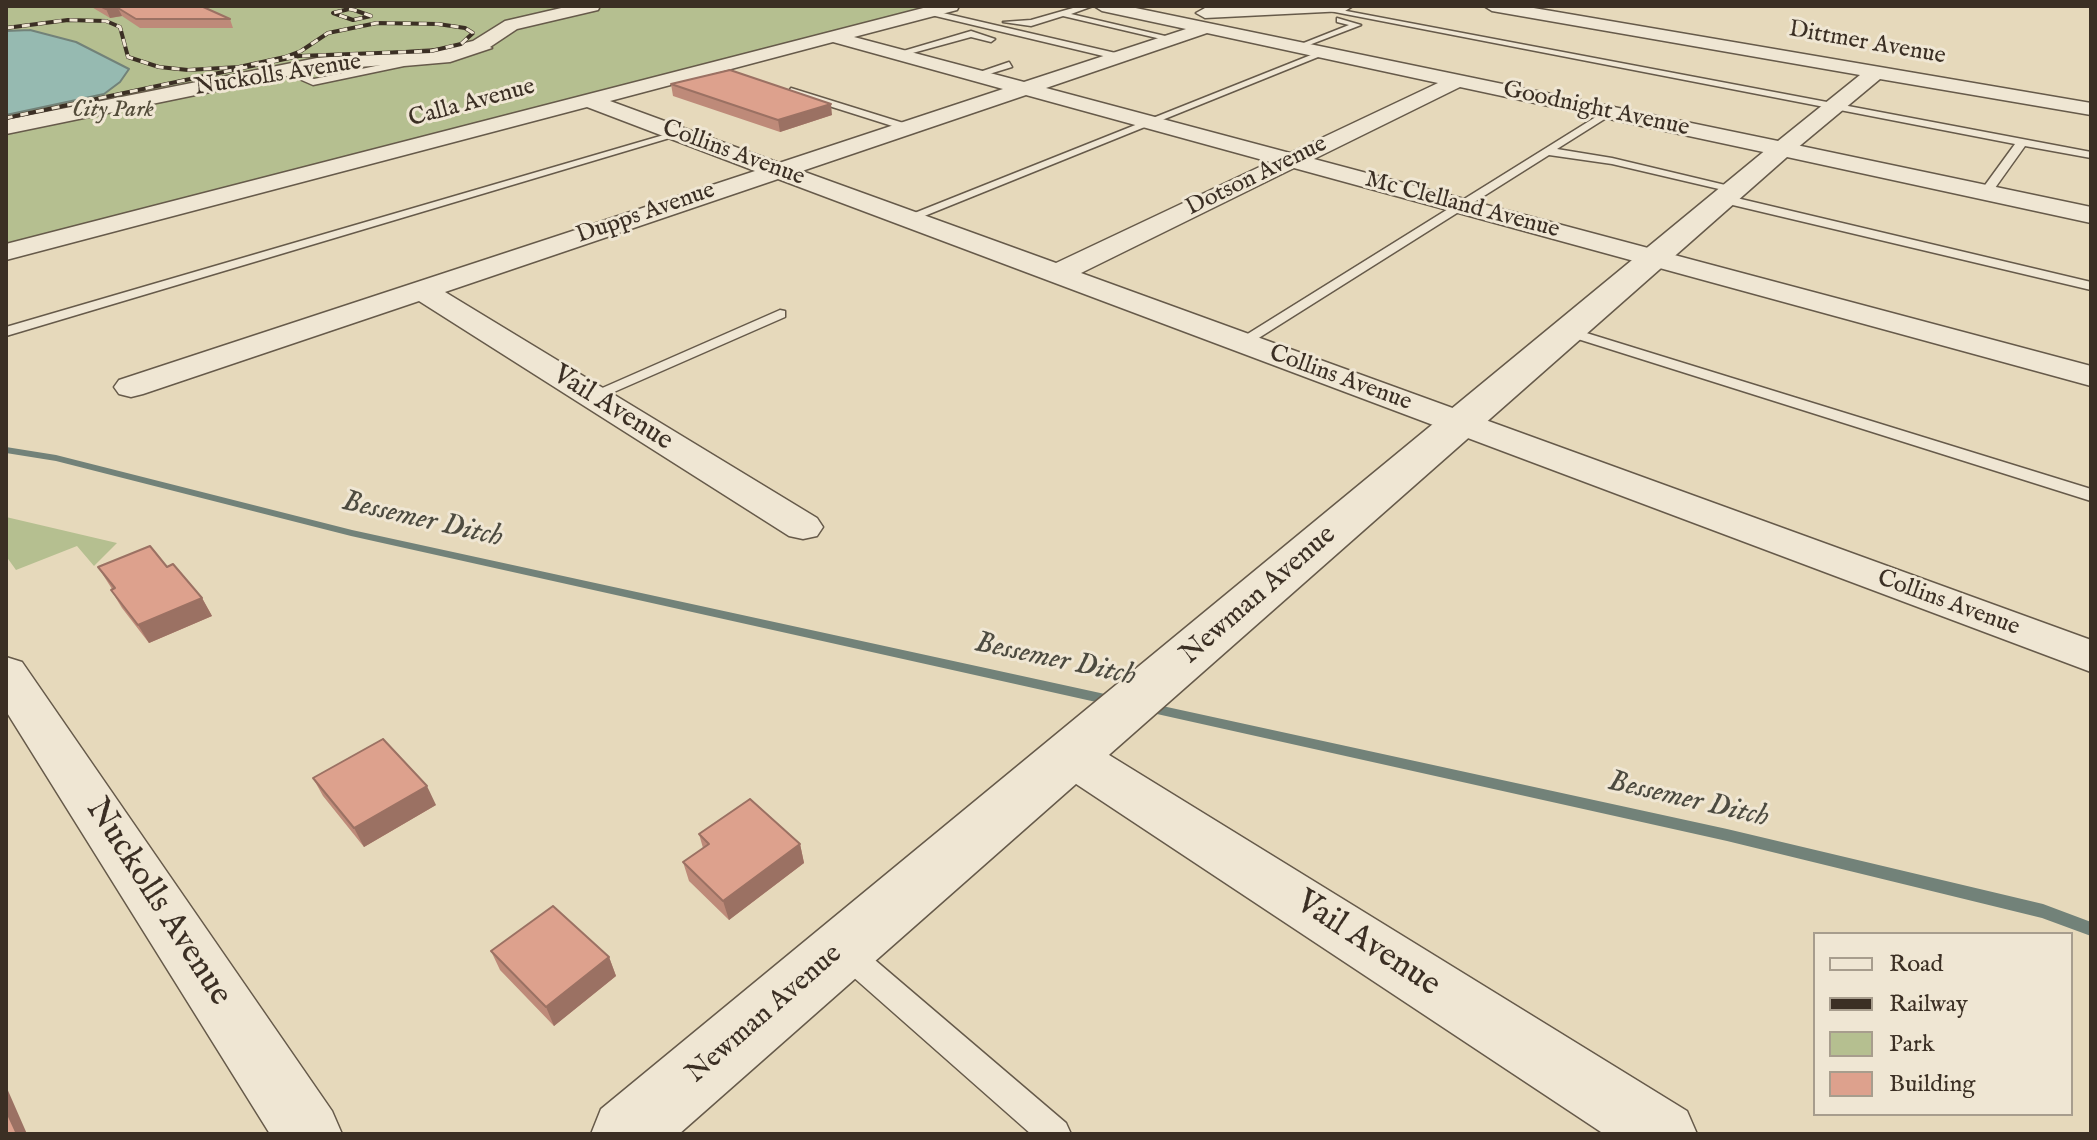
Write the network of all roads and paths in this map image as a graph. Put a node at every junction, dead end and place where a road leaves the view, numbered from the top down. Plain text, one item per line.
1 (592, 6) edge
2 (1089, 6) edge
3 (1102, 6) edge
4 (1345, 6) edge
5 (1492, 6) edge
6 (1573, 6) edge
7 (1313, 7) edge
8 (940, 9) edge
9 (1281, 9) junction
10 (1062, 14) junction
11 (1148, 16) junction
12 (1549, 16) junction
13 (987, 20) junction
14 (977, 23) junction
15 (1031, 23) junction
16 (1206, 28) junction
17 (1059, 29) dead end
18 (834, 37) junction
19 (1174, 39) junction
20 (1001, 42) dead end
21 (1299, 48) junction
22 (1324, 53) junction
23 (898, 54) junction
24 (1124, 54) junction
25 (1068, 55) dead end
26 (1009, 65) dead end
27 (1876, 72) junction
28 (976, 75) junction
29 (1457, 81) junction
30 (776, 86) edge
31 (1025, 88) junction
32 (590, 101) junction
33 (1832, 106) junction
34 (2091, 109) edge
35 (1607, 113) junction
36 (1151, 122) junction
37 (6, 127) edge
38 (909, 128) junction
39 (678, 134) junction
40 (2022, 142) junction
41 (1782, 149) junction
42 (1547, 151) junction
43 (2091, 155) edge
44 (1293, 160) junction
45 (776, 170) junction
46 (1986, 192) junction
47 (1730, 194) junction
48 (1460, 205) junction
49 (2091, 215) edge
50 (908, 218) junction
51 (6, 252) edge
52 (1655, 258) junction
53 (1056, 274) junction
54 (2091, 286) edge
55 (422, 290) junction
56 (780, 314) dead end
57 (1567, 331) junction
58 (6, 332) edge
59 (1241, 343) junction
60 (2091, 376) edge
61 (131, 387) dead end
62 (592, 396) junction
63 (1460, 423) junction
64 (2091, 495) edge
65 (803, 527) dead end
66 (2091, 657) edge
67 (6, 673) edge
68 (1070, 755) junction
69 (842, 949) junction
70 (308, 1134) edge
71 (626, 1134) edge
72 (1055, 1134) edge
73 (1663, 1134) edge

1 - 37 street, Nuckolls Avenue
2 - 10 lane
3 - 11 street, Goodnight Avenue
4 - 7 street
5 - 12 street, Dittmer Avenue
6 - 12 street
7 - 9 street
7 - 33 lane
8 - 13 lane
8 - 14 lane
8 - 18 street, Calla Avenue
9 - 11 street
9 - 21 lane
10 - 15 lane
10 - 19 lane
11 - 16 street, Goodnight Avenue
12 - 27 street, Dittmer Avenue
13 - 14 lane
13 - 15 lane
14 - 24 lane
15 - 17 lane
16 - 19 street, Dupps Avenue
16 - 21 street, Goodnight Avenue
18 - 23 street, Mc Clelland Avenue
18 - 32 street, Calla Avenue
19 - 24 street, Dupps Avenue
20 - 23 lane
21 - 22 street, Goodnight Avenue
22 - 29 street, Goodnight Avenue
22 - 36 lane
23 - 28 street, Mc Clelland Avenue
24 - 25 lane
24 - 31 street, Dupps Avenue
26 - 28 lane
27 - 33 street
27 - 34 street, Dittmer Avenue
28 - 31 street, Mc Clelland Avenue
29 - 35 street, Goodnight Avenue
29 - 44 street, Dotson Avenue
30 - 38 lane
31 - 36 street, Mc Clelland Avenue
31 - 38 street, Dupps Avenue
32 - 39 street, Collins Avenue
32 - 51 street, Calla Avenue
33 - 40 lane
33 - 41 street
35 - 41 street, Goodnight Avenue
35 - 42 lane
36 - 44 street, Mc Clelland Avenue
36 - 50 lane
38 - 45 street, Dupps Avenue
39 - 45 street, Collins Avenue
39 - 58 lane
40 - 43 lane
40 - 46 lane
41 - 46 street, Goodnight Avenue
41 - 47 street, Newman Avenue
42 - 47 lane
42 - 48 lane
44 - 48 street, Mc Clelland Avenue
44 - 53 street, Dotson Avenue
45 - 50 street, Collins Avenue
45 - 55 street, Dupps Avenue
46 - 49 street, Goodnight Avenue
47 - 52 street, Newman Avenue
47 - 54 lane
48 - 52 street, Mc Clelland Avenue
48 - 59 lane
50 - 53 street, Collins Avenue
52 - 57 street, Newman Avenue
52 - 60 street, Mc Clelland Avenue
53 - 59 street, Collins Avenue
55 - 61 street, Dupps Avenue
55 - 62 street, Vail Avenue
56 - 62 lane
57 - 63 street, Newman Avenue
57 - 64 lane
59 - 63 street, Collins Avenue
62 - 65 street, Vail Avenue
63 - 66 street, Collins Avenue
63 - 68 street, Newman Avenue
67 - 70 street, Nuckolls Avenue
68 - 69 street, Newman Avenue
68 - 73 street, Vail Avenue
69 - 71 street, Newman Avenue
69 - 72 lane

